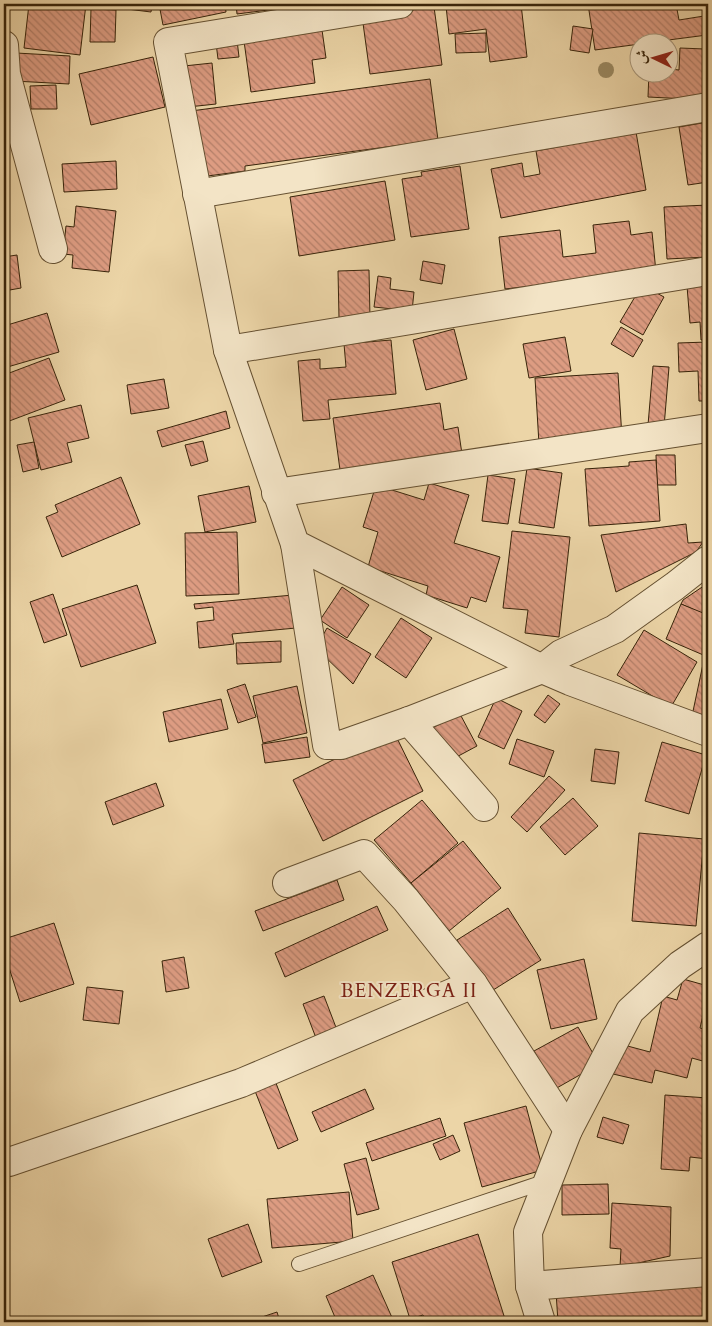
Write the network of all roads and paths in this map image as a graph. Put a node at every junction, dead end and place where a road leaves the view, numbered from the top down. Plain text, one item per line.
1 (400, 4) edge
2 (4, 45) edge
3 (708, 108) edge
4 (198, 194) junction
5 (54, 249) dead end
6 (708, 271) edge
7 (228, 350) junction
8 (708, 428) edge
9 (276, 493) junction
10 (295, 544) junction
11 (708, 560) edge
12 (542, 668) junction
13 (409, 721) junction
14 (708, 732) edge
15 (484, 807) dead end
16 (287, 883) dead end
17 (708, 946) edge
18 (473, 984) junction
19 (568, 1130) junction
20 (9, 1162) dead end
21 (547, 1181) junction
22 (299, 1264) dead end
23 (708, 1272) edge
24 (530, 1286) junction
25 (541, 1322) edge

1 - 4 street
2 - 5 street
3 - 4 street
4 - 7 street
6 - 7 street
7 - 9 street
8 - 9 street
9 - 10 street
10 - 12 street
10 - 13 street
11 - 12 street
12 - 13 street
12 - 14 street
13 - 15 street
16 - 18 street
17 - 19 street
18 - 19 street
18 - 20 street
19 - 21 street
21 - 22 lane
21 - 24 street
23 - 24 street
24 - 25 street

